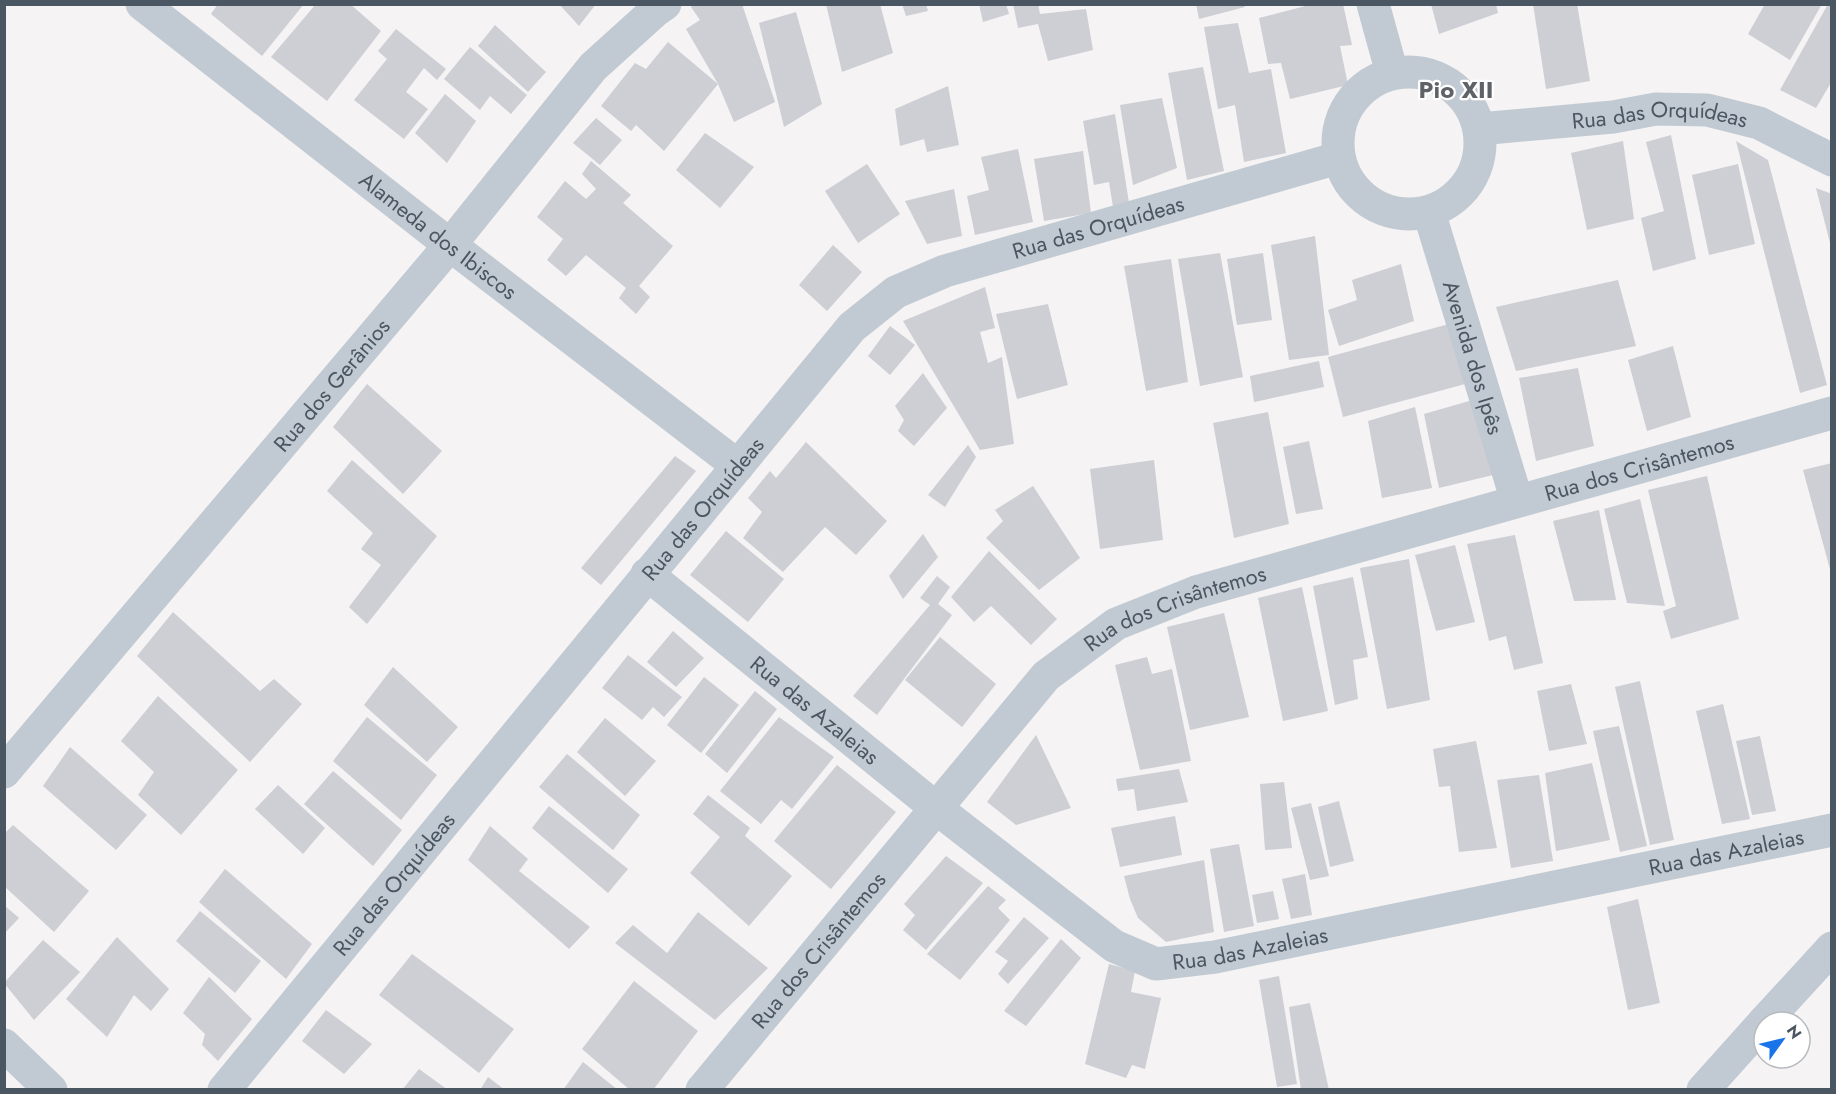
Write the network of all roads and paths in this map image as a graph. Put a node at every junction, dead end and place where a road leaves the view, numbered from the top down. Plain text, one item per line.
1 (665, 4) edge
2 (1373, 4) edge
3 (151, 7) edge
4 (1392, 73) junction
5 (1479, 129) junction
6 (1338, 158) junction
7 (1832, 160) edge
8 (1429, 212) junction
9 (450, 245) junction
10 (1832, 413) edge
11 (738, 466) junction
12 (1517, 501) junction
13 (647, 574) junction
14 (4, 772) edge
15 (936, 808) junction
16 (1832, 830) edge
17 (1832, 948) edge
18 (1775, 1010) edge
19 (1752, 1035) edge
20 (4, 1045) edge
21 (51, 1089) edge
22 (224, 1089) edge
23 (702, 1089) edge
24 (1703, 1089) edge

1 - 9 street, Rua dos Gerânios
2 - 4 street
3 - 9 street, Alameda dos Ibiscos
4 - 5 street
4 - 6 street
5 - 7 street, Rua das Orquídeas
5 - 8 street
6 - 8 street
6 - 11 street, Rua das Orquídeas
8 - 12 street, Avenida dos Ipês
9 - 11 street, Alameda dos Ibiscos
9 - 14 street, Rua dos Gerânios
10 - 12 street, Rua dos Crisântemos
11 - 13 street, Rua das Orquídeas
12 - 15 street, Rua dos Crisântemos
13 - 15 street, Rua das Azaleias
13 - 22 street, Rua das Orquídeas
15 - 16 street, Rua das Azaleias
15 - 23 street, Rua dos Crisântemos
17 - 18 street
19 - 24 street
20 - 21 street

